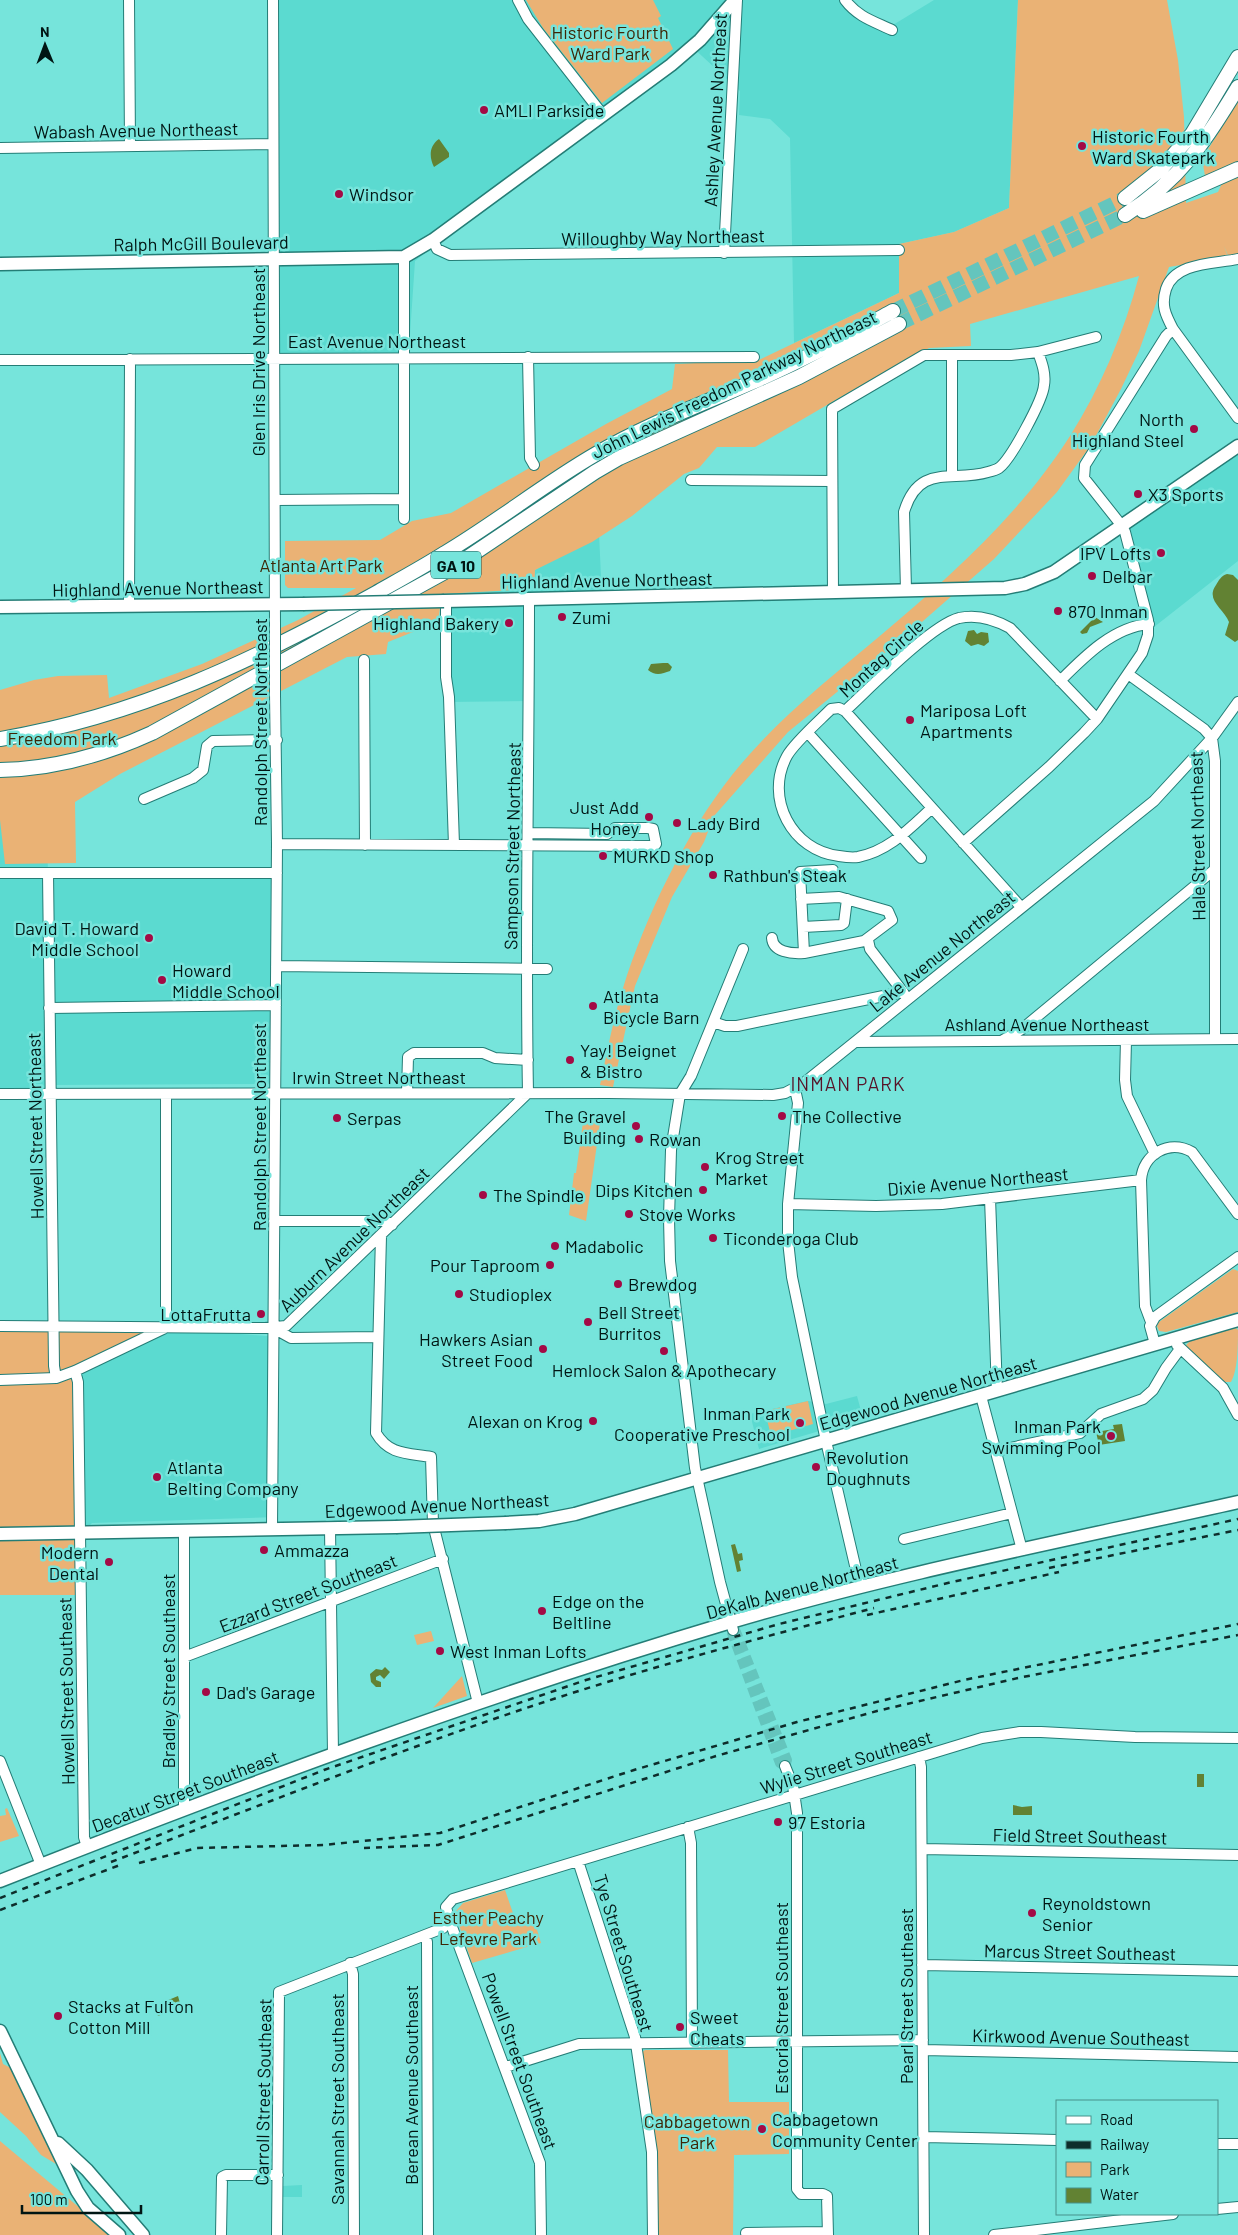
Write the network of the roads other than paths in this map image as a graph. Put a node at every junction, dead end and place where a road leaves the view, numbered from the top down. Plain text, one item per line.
1 (129, 0) edge
2 (273, 0) edge
3 (518, 0) edge
4 (736, 0) edge
5 (846, 0) edge
6 (892, 30) dead end
7 (1235, 62) edge
8 (1238, 87) edge
9 (603, 115) junction
10 (273, 144) junction
11 (130, 146) junction
12 (0, 148) edge
13 (1238, 169) edge
14 (1125, 198) tunnel mouth
15 (433, 240) junction
16 (899, 250) dead end
17 (724, 252) junction
18 (404, 257) junction
19 (274, 260) junction
20 (1238, 260) edge
21 (0, 264) edge
22 (893, 310) tunnel mouth
23 (899, 324) tunnel mouth
24 (1173, 329) junction
25 (1096, 337) dead end
26 (1038, 352) junction
27 (952, 355) junction
28 (274, 357) junction
29 (404, 357) junction
30 (528, 357) junction
31 (754, 357) dead end
32 (130, 359) junction
33 (0, 360) edge
34 (1238, 418) edge
35 (1238, 446) edge
36 (534, 465) dead end
37 (952, 475) junction
38 (691, 480) dead end
39 (832, 481) junction
40 (404, 499) junction
41 (275, 500) junction
42 (404, 519) dead end
43 (1122, 526) junction
44 (906, 590) junction
45 (833, 593) junction
46 (529, 600) junction
47 (445, 601) junction
48 (276, 604) junction
49 (130, 606) junction
50 (0, 607) edge
51 (1149, 624) junction
52 (364, 660) dead end
53 (1128, 674) junction
54 (1060, 681) junction
55 (1238, 702) edge
56 (845, 711) junction
57 (1096, 719) junction
58 (808, 733) junction
59 (1212, 738) junction
60 (0, 739) edge
61 (276, 740) junction
62 (0, 770) edge
63 (144, 799) dead end
64 (932, 808) junction
65 (528, 832) junction
66 (900, 836) junction
67 (963, 843) junction
68 (277, 844) junction
69 (365, 845) junction
70 (454, 845) junction
71 (527, 846) junction
72 (920, 858) dead end
73 (833, 870) dead end
74 (1214, 870) junction
75 (0, 873) edge
76 (48, 873) junction
77 (277, 873) junction
78 (801, 899) junction
79 (847, 899) junction
80 (1022, 907) junction
81 (803, 927) junction
82 (772, 938) dead end
83 (868, 940) junction
84 (743, 948) dead end
85 (804, 953) junction
86 (276, 966) junction
87 (527, 968) junction
88 (547, 968) dead end
89 (905, 995) junction
90 (276, 1005) junction
91 (49, 1008) junction
92 (713, 1022) junction
93 (1215, 1039) junction
94 (1238, 1039) edge
95 (1126, 1040) junction
96 (1002, 1041) junction
97 (855, 1042) junction
98 (528, 1060) junction
99 (795, 1089) junction
100 (407, 1093) junction
101 (528, 1093) junction
102 (608, 1093) joint
103 (0, 1094) edge
104 (50, 1094) junction
105 (166, 1094) junction
106 (275, 1094) junction
107 (680, 1094) junction
108 (1155, 1154) junction
109 (1141, 1180) junction
110 (990, 1198) junction
111 (788, 1204) junction
112 (1238, 1214) edge
113 (274, 1221) junction
114 (392, 1225) junction
115 (381, 1236) junction
116 (1238, 1257) edge
117 (1238, 1320) edge
118 (1151, 1322) junction
119 (0, 1326) edge
120 (53, 1326) junction
121 (166, 1327) junction
122 (273, 1328) junction
123 (378, 1337) junction
124 (1155, 1344) junction
125 (1177, 1344) junction
126 (75, 1371) junction
127 (56, 1378) junction
128 (0, 1380) edge
129 (997, 1391) junction
130 (981, 1396) junction
131 (1238, 1415) edge
132 (826, 1441) junction
133 (996, 1451) junction
134 (698, 1478) junction
135 (1238, 1502) edge
136 (1012, 1513) junction
137 (330, 1528) junction
138 (272, 1529) junction
139 (184, 1531) junction
140 (0, 1534) edge
141 (81, 1534) junction
142 (904, 1539) dead end
143 (1022, 1550) junction
144 (443, 1559) junction
145 (860, 1587) junction
146 (330, 1603) junction
147 (731, 1626) junction
148 (184, 1657) junction
149 (478, 1703) junction
150 (384, 1737) joint
151 (1238, 1738) edge
152 (333, 1754) junction
153 (919, 1756) junction
154 (0, 1762) edge
155 (785, 1766) dead end
156 (794, 1794) junction
157 (184, 1810) junction
158 (688, 1827) junction
159 (87, 1847) junction
160 (922, 1849) junction
161 (1238, 1855) edge
162 (578, 1861) junction
163 (41, 1865) junction
164 (0, 1881) edge
165 (449, 1919) junction
166 (425, 1935) junction
167 (350, 1964) junction
168 (922, 1965) junction
169 (1238, 1971) edge
170 (0, 2031) edge
171 (692, 2042) junction
172 (797, 2042) junction
173 (636, 2043) junction
174 (923, 2045) junction
175 (1238, 2057) edge
176 (506, 2067) junction
177 (924, 2137) junction
178 (53, 2138) junction
179 (1056, 2140) edge
180 (1218, 2144) edge
181 (1238, 2144) edge
182 (278, 2175) junction
183 (1238, 2207) edge
184 (1218, 2209) edge
185 (1164, 2215) edge
186 (746, 2233) dead end
187 (828, 2233) edge
188 (119, 2235) edge
189 (143, 2235) edge
190 (222, 2235) edge
191 (277, 2235) edge
192 (354, 2235) edge
193 (428, 2235) edge
194 (541, 2235) edge
195 (653, 2235) edge
196 (924, 2235) edge
197 (994, 2235) edge

1 - 11 street
2 - 10 street, Glen Iris Drive Northeast
3 - 9 street
4 - 9 main road
4 - 17 street, Ashley Avenue Northeast
5 - 6 street
7 - 14 highway
8 - 13 highway
9 - 15 main road
10 - 11 street, Wabash Avenue Northeast
10 - 19 street, Glen Iris Drive Northeast
11 - 12 street, Wabash Avenue Northeast
15 - 17 street, Willoughby Way Northeast
15 - 18 main road
16 - 17 street, Willoughby Way Northeast
18 - 19 main road, Ralph McGill Boulevard
18 - 29 street
19 - 21 main road, Ralph McGill Boulevard
19 - 28 street, Glen Iris Drive Northeast
20 - 24 street
22 - 60 highway, John Lewis Freedom Parkway Northeast / GA 10
23 - 62 highway, John Lewis Freedom Parkway Northeast / GA 10
24 - 34 street
24 - 43 street
25 - 26 street
26 - 27 street
26 - 37 street
27 - 37 street
27 - 39 street
28 - 29 street, East Avenue Northeast
28 - 32 street, East Avenue Northeast
28 - 41 street, Glen Iris Drive Northeast
29 - 30 street, East Avenue Northeast
29 - 40 street
30 - 31 street, East Avenue Northeast
30 - 36 street
32 - 33 street, East Avenue Northeast
32 - 49 street
35 - 43 main road, Highland Avenue Northeast
37 - 44 street
38 - 39 street
39 - 45 street
40 - 41 street
40 - 42 street
41 - 48 street, Glen Iris Drive Northeast
43 - 44 main road, Highland Avenue Northeast
43 - 51 street
44 - 45 main road, Highland Avenue Northeast
45 - 46 main road, Highland Avenue Northeast
46 - 47 main road, Highland Avenue Northeast
46 - 65 street, Sampson Street Northeast
47 - 48 main road, Highland Avenue Northeast, bridge
47 - 70 street
48 - 49 main road, Highland Avenue Northeast
48 - 61 street, Randolph Street Northeast, bridge
49 - 50 main road, Highland Avenue Northeast
51 - 53 street
51 - 54 street
52 - 69 street
53 - 57 street
53 - 59 street, Hale Street Northeast
54 - 56 street, Montag Circle
54 - 57 street, Montag Circle
55 - 59 street, Lake Avenue Northeast
56 - 58 street
56 - 64 street, Montag Circle
57 - 67 street
58 - 66 street
58 - 66 street
59 - 74 street, Hale Street Northeast
59 - 80 street, Lake Avenue Northeast
61 - 63 street
61 - 68 street, Randolph Street Northeast
64 - 66 street
64 - 67 street, Montag Circle
65 - 71 street, Sampson Street Northeast
65 - 71 street
66 - 72 street
67 - 80 street, Montag Circle
68 - 69 street
68 - 77 street, Randolph Street Northeast
69 - 70 street
70 - 71 street
71 - 87 street, Sampson Street Northeast
73 - 78 street
74 - 93 street, Hale Street Northeast
74 - 96 street
75 - 76 street
76 - 77 street
76 - 91 street, Howell Street Northeast
77 - 86 street, Randolph Street Northeast
78 - 79 street
78 - 81 street
79 - 81 street
79 - 83 street
80 - 89 street, Lake Avenue Northeast
81 - 85 street
82 - 85 street
83 - 85 street
83 - 89 street
84 - 92 street
86 - 87 street
86 - 90 street, Randolph Street Northeast
87 - 88 street
87 - 98 street, Sampson Street Northeast
89 - 92 street
89 - 97 street, Lake Avenue Northeast
90 - 91 street
90 - 106 street, Randolph Street Northeast
91 - 104 street, Howell Street Northeast
92 - 107 street
93 - 94 street, Ashland Avenue Northeast
93 - 95 street, Ashland Avenue Northeast
95 - 96 street, Ashland Avenue Northeast
95 - 108 street
96 - 97 street, Ashland Avenue Northeast
97 - 99 street, Lake Avenue Northeast
98 - 100 street
98 - 101 street, Sampson Street Northeast
99 - 107 street, Lake Avenue Northeast
99 - 111 street
100 - 101 street, Irwin Street Northeast
100 - 106 street, Irwin Street Northeast
101 - 102 street, Irwin Street Northeast
101 - 114 street, Auburn Avenue Northeast
102 - 107 street, Lake Avenue Northeast
103 - 104 street, Irwin Street Northeast
104 - 105 street, Irwin Street Northeast
104 - 120 street, Howell Street Northeast
105 - 106 street, Irwin Street Northeast
105 - 121 street
106 - 113 street, Randolph Street Northeast
107 - 134 street
108 - 109 street
108 - 112 street
109 - 110 street, Dixie Avenue Northeast
109 - 118 street
110 - 111 street, Dixie Avenue Northeast
110 - 129 street
111 - 132 street
113 - 114 street
113 - 122 street, Randolph Street Northeast
114 - 115 street, Auburn Avenue Northeast
115 - 122 street, Auburn Avenue Northeast
115 - 123 street
116 - 118 street
117 - 125 main road, Edgewood Avenue Northeast
118 - 124 street
119 - 120 street
120 - 121 street
120 - 127 street, Howell Street Northeast
121 - 122 street, Auburn Avenue Northeast
121 - 126 street, Auburn Avenue Northeast
122 - 123 street
122 - 138 street, Randolph Street Northeast
123 - 144 street
124 - 125 main road, Edgewood Avenue Northeast
124 - 129 main road, Edgewood Avenue Northeast
125 - 131 street
125 - 133 street
126 - 127 street, Auburn Avenue Northeast
126 - 141 street
127 - 128 street, Auburn Avenue Northeast
129 - 130 main road, Edgewood Avenue Northeast
130 - 132 main road, Edgewood Avenue Northeast
130 - 133 street
132 - 134 main road, Edgewood Avenue Northeast
132 - 145 street
133 - 136 street
134 - 137 main road, Edgewood Avenue Northeast, bridge
134 - 147 street
135 - 143 main road, DeKalb Avenue Northeast
136 - 142 street
136 - 143 street
137 - 138 main road, Edgewood Avenue Northeast
137 - 146 street
138 - 139 main road, Edgewood Avenue Northeast
139 - 141 main road, Edgewood Avenue Northeast
139 - 148 street, Bradley Street Southeast
140 - 141 main road, Edgewood Avenue Northeast
141 - 159 street, Howell Street Southeast
143 - 145 main road, DeKalb Avenue Northeast
144 - 146 street, Ezzard Street Southeast
144 - 149 street
145 - 147 main road, DeKalb Avenue Northeast
146 - 148 street, Ezzard Street Southeast
146 - 152 street
147 - 149 main road, DeKalb Avenue Northeast
148 - 157 street, Bradley Street Southeast
149 - 150 main road, DeKalb Avenue Northeast
150 - 152 main road, Decatur Street Southeast
151 - 153 street, Wylie Street Southeast
152 - 157 main road, Decatur Street Southeast
153 - 156 street, Wylie Street Southeast
153 - 160 street, Pearl Street Southeast
154 - 163 street
155 - 156 street, Estoria Street Southeast
156 - 158 street, Wylie Street Southeast
156 - 172 street, Estoria Street Southeast
157 - 159 main road, Decatur Street Southeast
158 - 162 street, Wylie Street Southeast
158 - 171 street
159 - 163 main road, Decatur Street Southeast
160 - 161 street, Field Street Southeast
160 - 168 street, Pearl Street Southeast
162 - 165 street, Wylie Street Southeast
162 - 173 street, Tye Street Southeast
163 - 164 main road, Decatur Street Southeast
165 - 166 street
165 - 176 street, Powell Street Southeast
166 - 167 street
166 - 193 street, Berean Avenue Southeast
167 - 182 street, Carroll Street Southeast
167 - 192 street, Savannah Street Southeast
168 - 169 street, Marcus Street Southeast
168 - 174 street, Pearl Street Southeast
170 - 178 main road
171 - 172 street, Kirkwood Avenue Southeast
171 - 173 street, Kirkwood Avenue Southeast
172 - 174 street, Kirkwood Avenue Southeast
172 - 187 street, Estoria Street Southeast
173 - 176 street, Kirkwood Avenue Southeast
173 - 195 street, Tye Street Southeast
174 - 175 street, Kirkwood Avenue Southeast
174 - 177 street, Pearl Street Southeast
176 - 194 street, Powell Street Southeast
177 - 179 street
177 - 196 street, Pearl Street Southeast
178 - 188 main road
178 - 189 main road
180 - 181 street
182 - 190 street
182 - 191 street, Carroll Street Southeast
183 - 184 street
185 - 197 street
186 - 187 street

